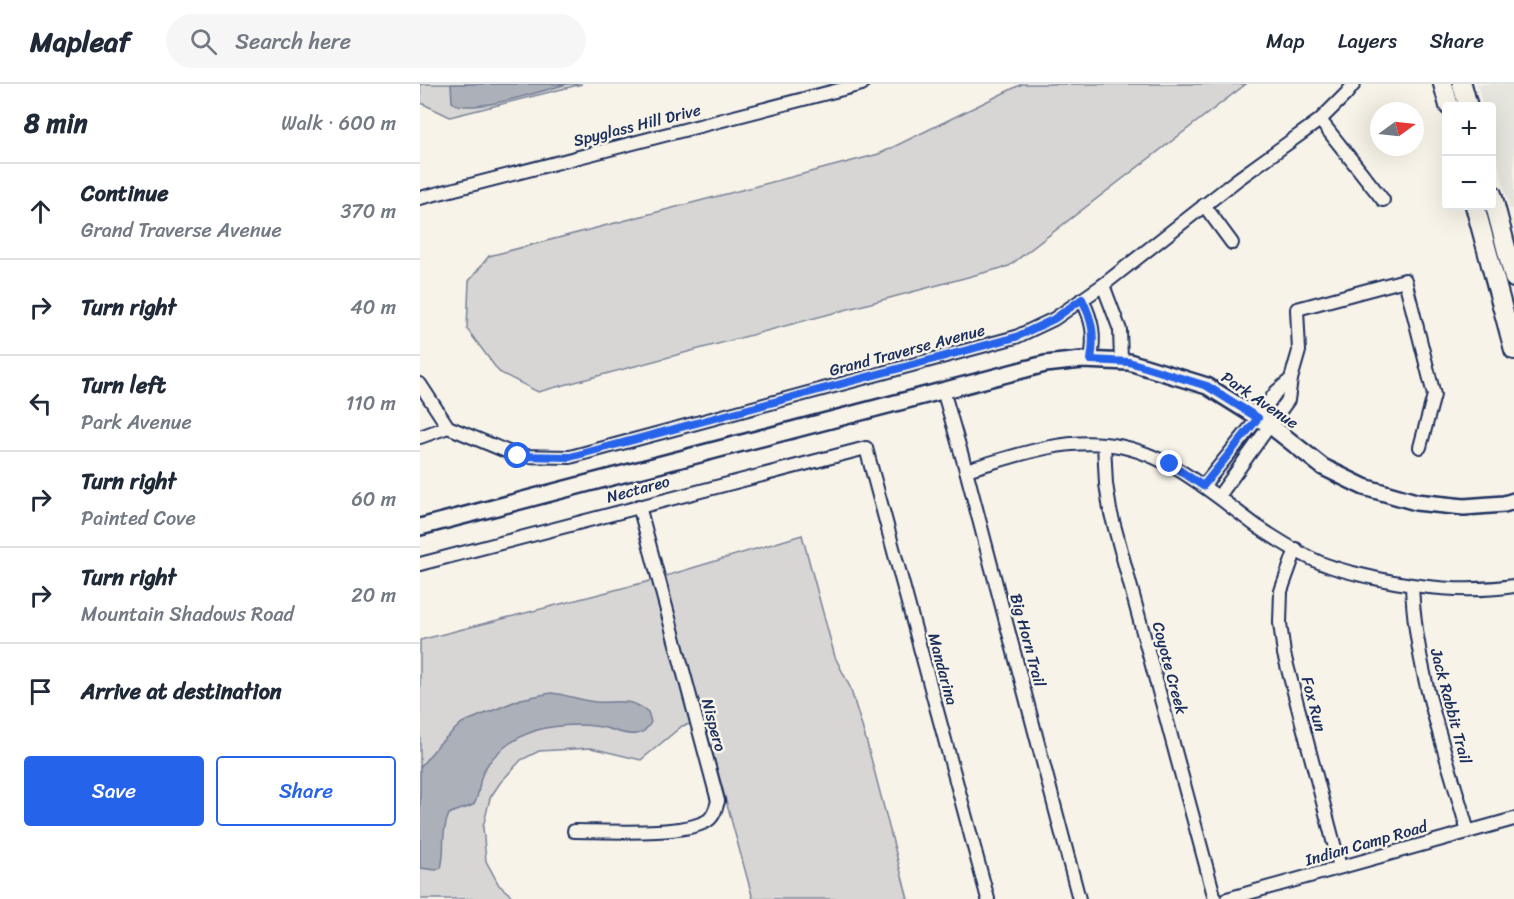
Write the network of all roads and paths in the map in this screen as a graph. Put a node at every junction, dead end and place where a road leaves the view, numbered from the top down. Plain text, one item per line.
1 (862, 84) edge
2 (1354, 84) edge
3 (1443, 84) edge
4 (1462, 84) edge
5 (1448, 102) edge
6 (1467, 102) edge
7 (1320, 120) junction
8 (420, 198) edge
9 (1383, 200) dead end
10 (1204, 206) junction
11 (1476, 210) edge
12 (1495, 210) edge
13 (1232, 243) dead end
14 (1514, 278) edge
15 (1103, 285) junction
16 (1082, 299) junction
17 (1514, 350) edge
18 (1091, 360) junction
19 (1121, 361) junction
20 (1291, 379) junction
21 (420, 384) edge
22 (943, 390) junction
23 (1258, 418) junction
24 (1271, 426) junction
25 (448, 428) junction
26 (420, 437) edge
27 (1104, 444) junction
28 (1420, 447) dead end
29 (866, 448) joint
30 (966, 471) junction
31 (1203, 486) junction
32 (1219, 496) junction
33 (1514, 501) edge
34 (639, 506) junction
35 (420, 527) edge
36 (1296, 549) junction
37 (420, 564) edge
38 (1412, 586) junction
39 (1514, 586) edge
40 (1514, 819) edge
41 (574, 831) dead end
42 (1468, 832) junction
43 (1340, 867) junction
44 (988, 899) edge
45 (1079, 899) edge
46 (1215, 899) edge
47 (1227, 899) edge

1 - 8 street, Spyglass Hill Drive
2 - 7 street, Grand Traverse Avenue
3 - 5 main road
4 - 6 main road
7 - 9 street
7 - 10 street, Grand Traverse Avenue
10 - 13 street
10 - 15 street, Grand Traverse Avenue
11 - 17 main road
12 - 14 main road
15 - 16 street, Grand Traverse Avenue
15 - 19 street
16 - 18 street
16 - 25 street, Grand Traverse Avenue
18 - 19 street, Park Avenue
18 - 22 street, Park Avenue
19 - 23 street, Park Avenue
20 - 23 street
20 - 24 street
20 - 28 street
21 - 25 street
22 - 30 street, Big Horn Trail
22 - 35 street, Park Avenue
23 - 24 street, Park Avenue
23 - 31 street
24 - 32 street
24 - 33 street, Park Avenue
25 - 26 street
27 - 30 street
27 - 31 street
27 - 46 street, Coyote Creek
29 - 34 street, Nectareo
29 - 44 street, Mandarina
30 - 45 street, Big Horn Trail
31 - 32 street
32 - 36 street
34 - 37 street, Nectareo
34 - 41 street, Nispero
36 - 38 street
36 - 43 street, Fox Run
38 - 39 street
38 - 42 street, Jack Rabbit Trail
40 - 42 street, Indian Camp Road
42 - 43 street, Indian Camp Road
43 - 47 street, Indian Camp Road

